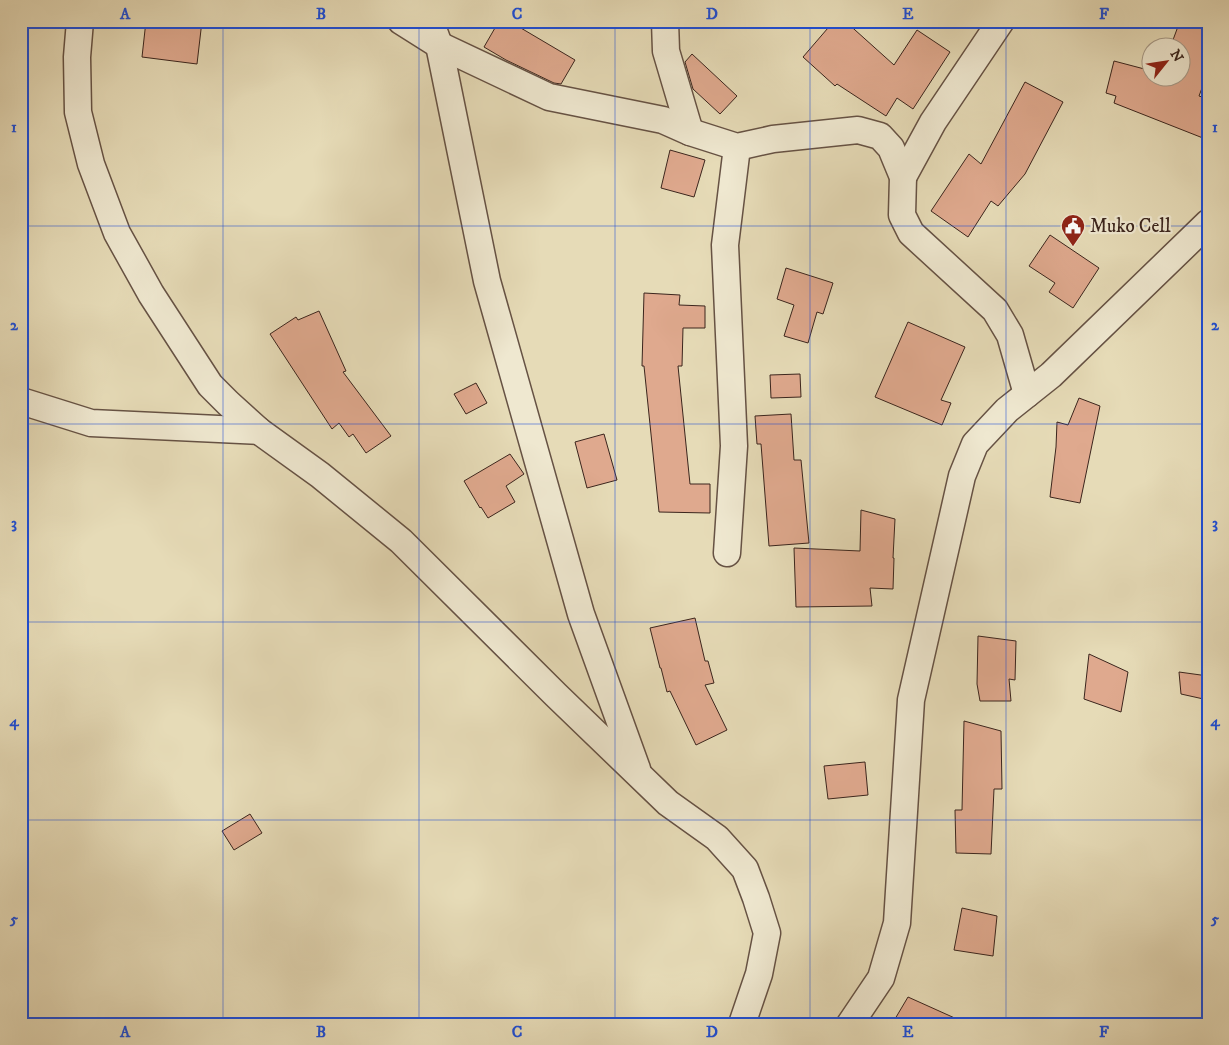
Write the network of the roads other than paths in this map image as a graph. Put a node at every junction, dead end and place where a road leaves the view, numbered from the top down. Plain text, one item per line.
1 (80, 21) edge
2 (401, 21) edge
3 (665, 21) edge
4 (1001, 21) edge
5 (435, 33) edge
6 (690, 132) junction
7 (737, 147) junction
8 (902, 177) junction
9 (1208, 223) edge
10 (1027, 394) junction
11 (21, 400) edge
12 (259, 431) junction
13 (727, 553) dead end
14 (640, 776) junction
15 (742, 1024) edge
16 (850, 1024) edge

1 - 12 street
2 - 5 street
3 - 6 street
4 - 8 street
5 - 6 street
5 - 14 street
6 - 7 street
7 - 8 street
7 - 13 street
8 - 10 street
9 - 10 street
10 - 16 street
11 - 12 street
12 - 14 street
14 - 15 street

